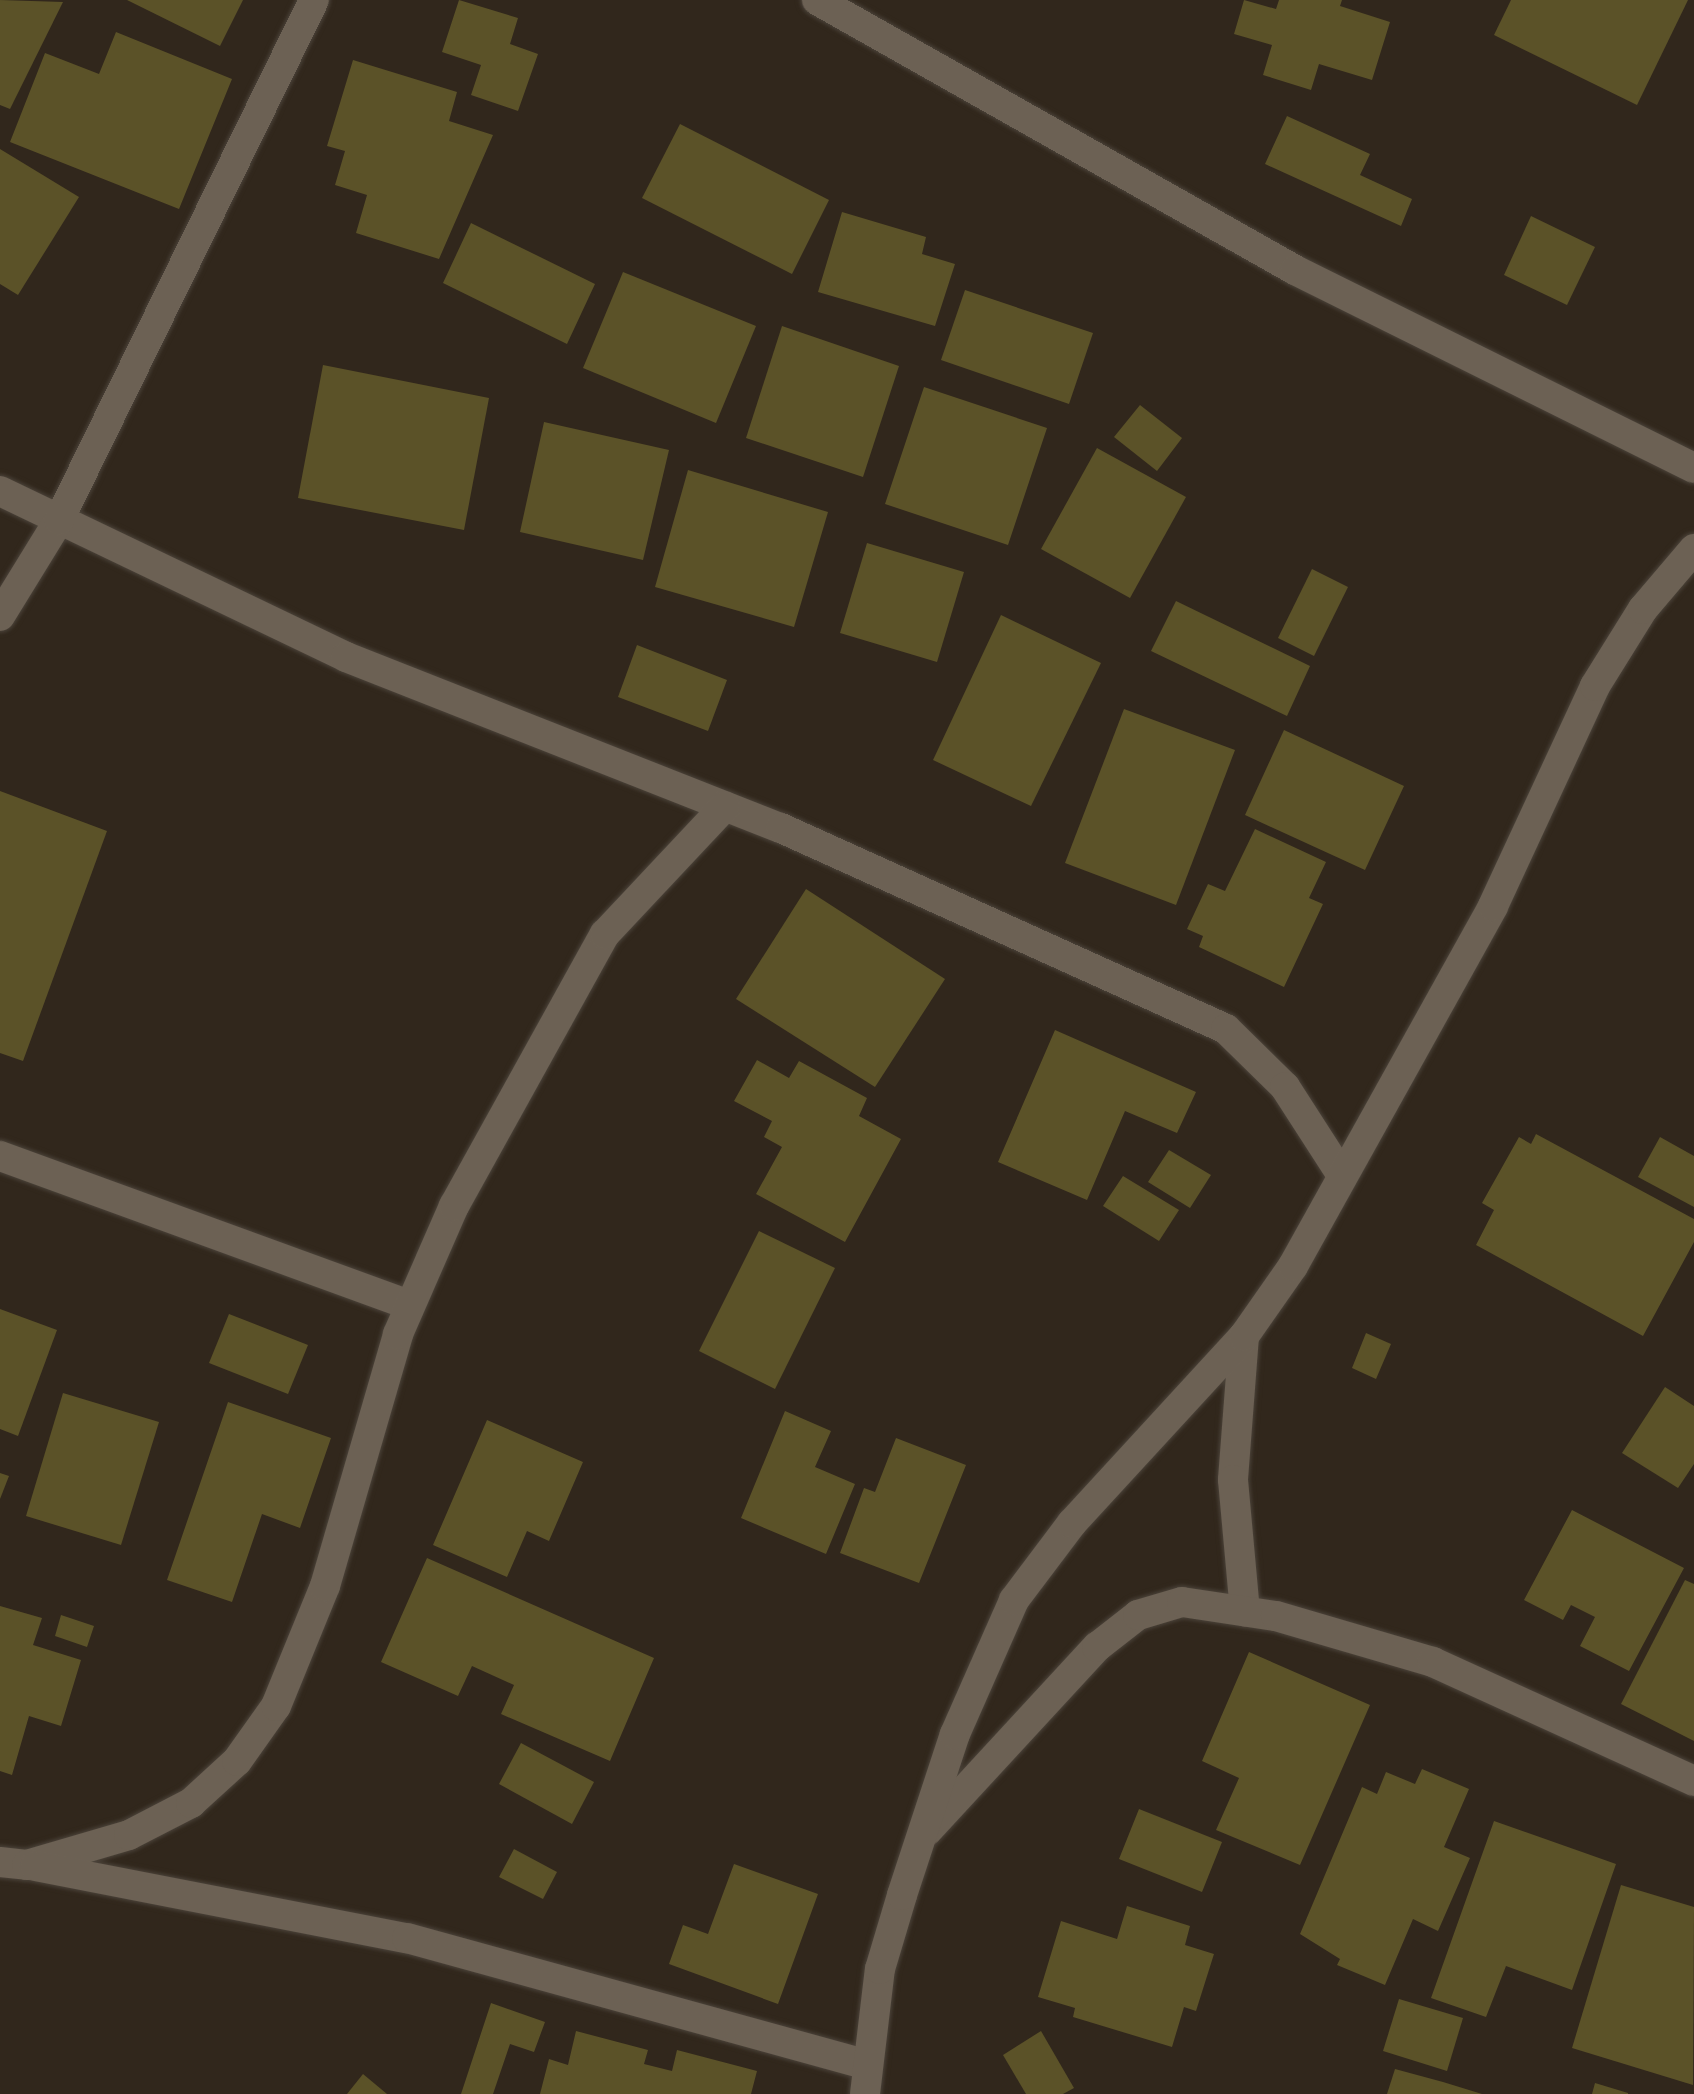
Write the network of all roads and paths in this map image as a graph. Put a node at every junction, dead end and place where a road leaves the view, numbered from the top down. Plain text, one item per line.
1 (314, 0) edge
2 (817, 0) edge
3 (1694, 468) edge
4 (0, 492) edge
5 (59, 520) junction
6 (1694, 548) edge
7 (0, 616) edge
8 (726, 806) junction
9 (0, 1156) edge
10 (1341, 1174) junction
11 (410, 1305) junction
12 (1244, 1336) junction
13 (1245, 1611) junction
14 (1694, 1781) edge
15 (926, 1833) junction
16 (14, 1863) edge
17 (867, 2080) edge

1 - 5 street
2 - 3 street
4 - 5 street
5 - 7 street
5 - 8 street
6 - 10 street
8 - 10 street
8 - 11 street
9 - 11 street
10 - 12 street
11 - 16 street
12 - 13 street
12 - 15 street
13 - 14 street
13 - 15 street
15 - 17 street
16 - 17 street

